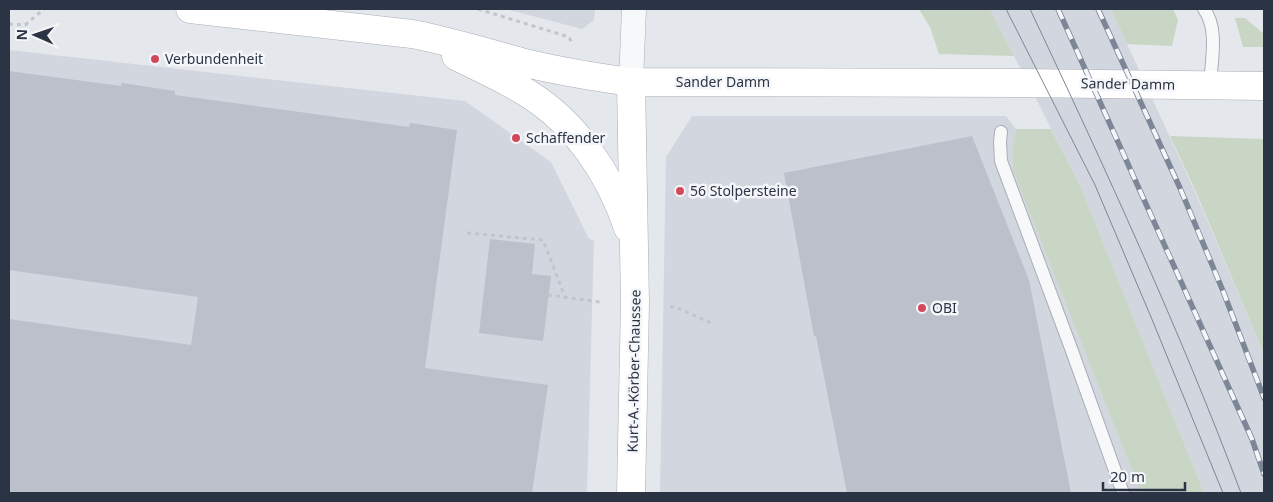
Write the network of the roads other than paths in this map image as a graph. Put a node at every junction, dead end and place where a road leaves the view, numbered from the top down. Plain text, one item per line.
1 (634, 9) edge
2 (1204, 9) edge
3 (205, 10) edge
4 (412, 34) junction
5 (632, 82) junction
6 (1210, 86) junction
7 (1264, 86) edge
8 (1001, 132) dead end
9 (635, 249) junction
10 (631, 493) edge
11 (1123, 493) edge

1 - 5 street, Kurt-A.-Körber-Chaussee
2 - 6 lane
3 - 4 main road, Sander Damm
4 - 5 main road, Sander Damm
4 - 9 main road, Kurt-A.-Körber-Chaussee
5 - 6 main road, Sander Damm
5 - 9 main road, Kurt-A.-Körber-Chaussee
6 - 7 main road, Sander Damm
8 - 11 lane
9 - 10 main road, Kurt-A.-Körber-Chaussee

